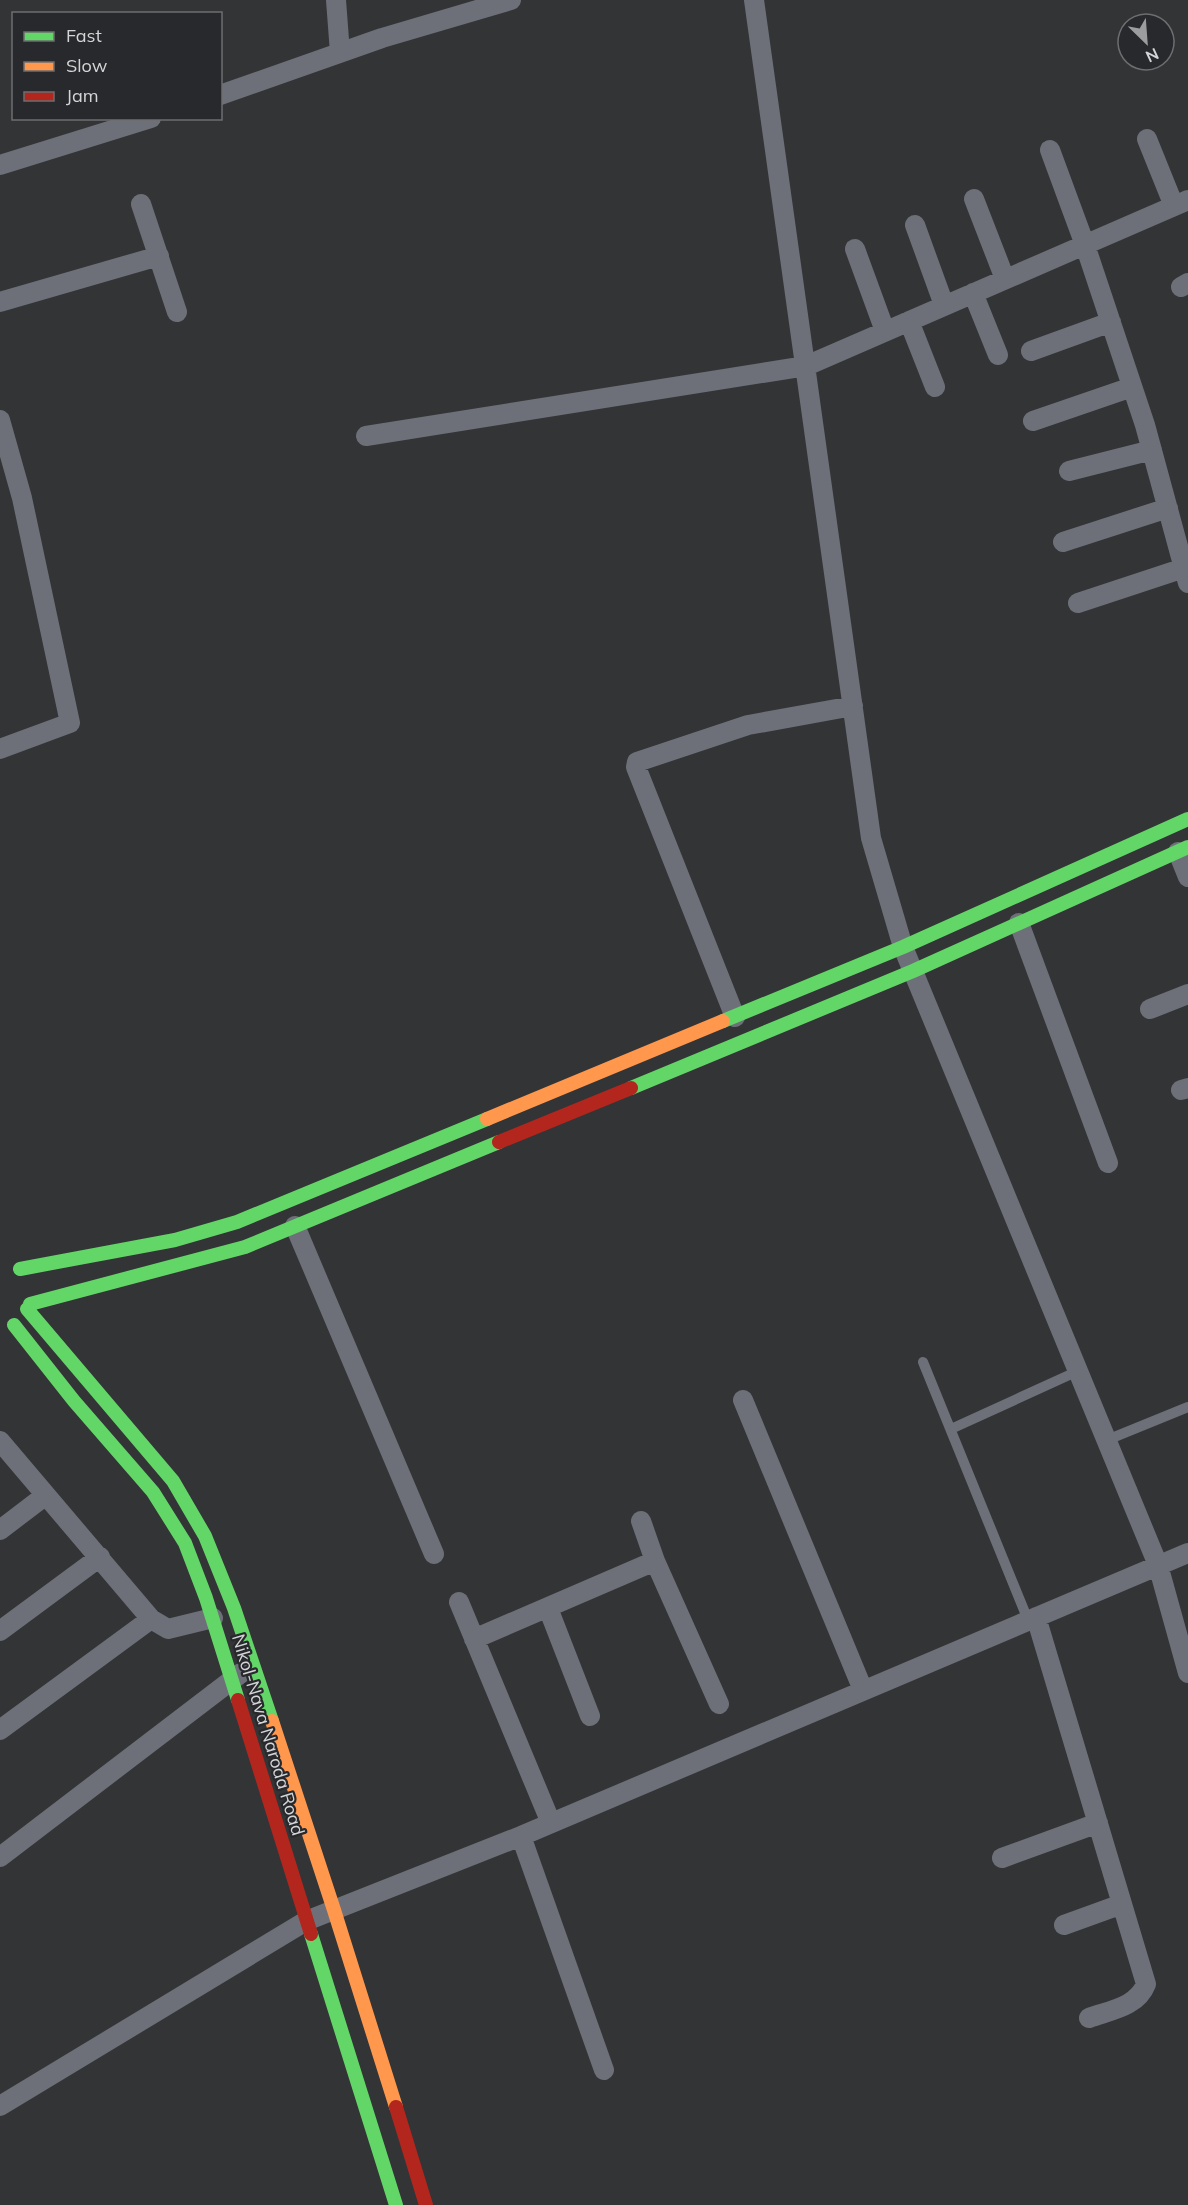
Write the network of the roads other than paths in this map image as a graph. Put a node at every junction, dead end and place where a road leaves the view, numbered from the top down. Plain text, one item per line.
1 (336, 0) edge
2 (511, 0) edge
3 (754, 0) edge
4 (340, 53) junction
5 (222, 95) edge
6 (145, 120) edge
7 (1147, 139) dead end
8 (1050, 150) dead end
9 (0, 165) edge
10 (974, 199) dead end
11 (1181, 203) edge
12 (141, 204) dead end
13 (915, 225) dead end
14 (1084, 244) junction
15 (855, 249) dead end
16 (159, 256) junction
17 (1005, 279) junction
18 (973, 293) junction
19 (0, 302) edge
20 (944, 305) junction
21 (177, 312) dead end
22 (909, 321) junction
23 (1111, 322) junction
24 (885, 331) junction
25 (1031, 351) dead end
26 (998, 355) dead end
27 (806, 366) junction
28 (935, 387) dead end
29 (1132, 387) junction
30 (0, 420) edge
31 (1033, 422) dead end
32 (366, 436) dead end
33 (1152, 450) junction
34 (1070, 471) dead end
35 (1168, 508) junction
36 (1063, 542) dead end
37 (1186, 575) edge
38 (1078, 603) dead end
39 (853, 706) junction
40 (0, 749) edge
41 (1188, 819) edge
42 (1183, 850) edge
43 (1188, 877) edge
44 (1019, 923) junction
45 (903, 947) junction
46 (913, 971) junction
47 (1188, 994) edge
48 (1150, 1009) dead end
49 (735, 1017) junction
50 (1108, 1162) dead end
51 (295, 1226) junction
52 (24, 1286) junction
53 (14, 1325) junction
54 (0, 1329) edge
55 (923, 1362) dead end
56 (1078, 1371) junction
57 (743, 1400) dead end
58 (1188, 1407) edge
59 (951, 1430) junction
60 (1107, 1440) junction
61 (0, 1441) edge
62 (46, 1495) junction
63 (641, 1521) dead end
64 (0, 1530) edge
65 (1188, 1553) edge
66 (434, 1554) dead end
67 (100, 1557) junction
68 (655, 1561) junction
69 (1158, 1565) junction
70 (459, 1602) dead end
71 (548, 1608) junction
72 (213, 1618) junction
73 (151, 1619) junction
74 (1032, 1619) junction
75 (0, 1631) edge
76 (474, 1639) junction
77 (253, 1665) junction
78 (1188, 1673) edge
79 (232, 1680) junction
80 (863, 1690) junction
81 (719, 1704) dead end
82 (590, 1716) dead end
83 (0, 1730) edge
84 (551, 1823) junction
85 (1098, 1823) junction
86 (521, 1836) junction
87 (0, 1857) edge
88 (1002, 1858) dead end
89 (1122, 1904) junction
90 (334, 1910) junction
91 (306, 1921) junction
92 (1064, 1925) dead end
93 (1089, 2018) dead end
94 (604, 2070) dead end
95 (0, 2106) edge
96 (396, 2205) edge
97 (426, 2205) edge

1 - 4 street
2 - 4 street
3 - 27 street
4 - 5 street
6 - 9 street
7 - 11 street
8 - 14 street
10 - 17 street
11 - 14 street
12 - 16 street
13 - 20 street
14 - 17 street
14 - 23 street
15 - 24 street
16 - 19 street
16 - 21 street
17 - 18 street
18 - 20 street
18 - 26 street
20 - 22 street
22 - 24 street
22 - 28 street
23 - 25 street
23 - 29 street
24 - 27 street
27 - 32 street
27 - 39 street
29 - 31 street
29 - 33 street
30 - 40 street
33 - 34 street
33 - 35 street
35 - 36 street
35 - 37 street
37 - 38 street
39 - 45 street
39 - 49 street
41 - 45 street
42 - 43 street
42 - 44 street
44 - 46 street
44 - 50 street
45 - 46 street
45 - 49 street
46 - 51 street
46 - 56 street
47 - 48 street
49 - 52 street
51 - 52 street
51 - 66 street
52 - 53 street
52 - 77 street
53 - 54 street
53 - 72 street, Nikol-Nava Naroda Road
55 - 59 lane
56 - 59 lane
56 - 60 street
57 - 80 street
58 - 60 lane
59 - 74 lane
60 - 69 street
61 - 62 street
62 - 64 street
62 - 67 street
63 - 68 street
65 - 69 street
67 - 73 street
67 - 75 street
68 - 71 street
68 - 81 street
69 - 74 street
69 - 78 street
70 - 76 street
71 - 76 street
71 - 82 street
72 - 73 street
72 - 79 street, Nikol-Nava Naroda Road
73 - 83 street
74 - 80 street
74 - 85 street
76 - 84 street
77 - 79 street
77 - 90 street
79 - 87 street
79 - 91 street, Nikol-Nava Naroda Road
80 - 84 street
84 - 86 street
85 - 88 street
85 - 89 street
86 - 90 street
86 - 94 street
89 - 92 street
89 - 93 street
90 - 91 street
90 - 97 street
91 - 95 street
91 - 96 street, Nikol-Nava Naroda Road

